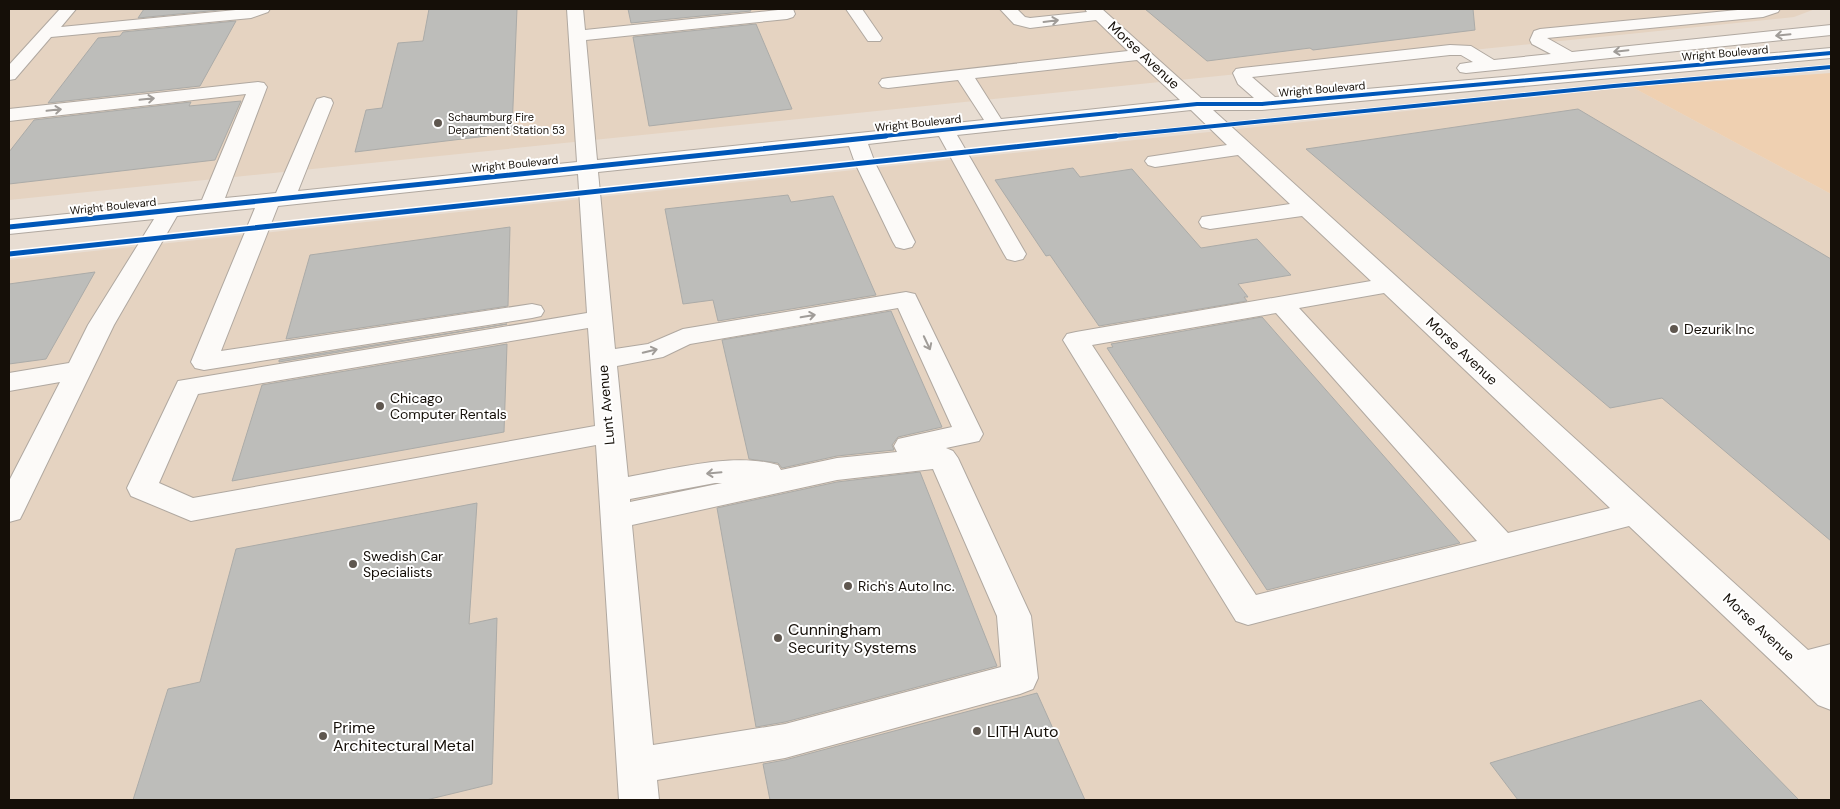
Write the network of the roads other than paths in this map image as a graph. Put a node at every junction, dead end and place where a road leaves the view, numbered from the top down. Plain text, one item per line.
1 (68, 9) edge
2 (262, 9) edge
3 (575, 9) edge
4 (785, 9) edge
5 (854, 9) edge
6 (1008, 9) edge
7 (1772, 9) edge
8 (1097, 12) edge
9 (1831, 30) edge
10 (47, 33) junction
11 (577, 36) junction
12 (874, 38) dead end
13 (1831, 53) edge
14 (1142, 54) junction
15 (1570, 57) junction
16 (1490, 65) junction
17 (1451, 69) dead end
18 (963, 74) junction
19 (9, 75) edge
20 (1362, 78) dead end
21 (888, 83) dead end
22 (1254, 90) junction
23 (324, 103) dead end
24 (1270, 103) junction
25 (1197, 104) junction
26 (9, 115) edge
27 (996, 125) junction
28 (945, 130) junction
29 (856, 139) junction
30 (1244, 148) junction
31 (1155, 161) dead end
32 (586, 166) junction
33 (276, 199) junction
34 (211, 206) junction
35 (1309, 208) junction
36 (170, 210) junction
37 (1210, 222) dead end
38 (9, 227) edge
39 (904, 242) dead end
40 (1015, 254) dead end
41 (1391, 285) junction
42 (1281, 304) junction
43 (598, 310) junction
44 (602, 360) junction
45 (79, 370) junction
46 (9, 382) edge
47 (608, 434) junction
48 (614, 504) junction
49 (9, 511) edge
50 (1636, 513) junction
51 (1502, 548) junction
52 (1816, 663) edge
53 (1831, 694) edge
54 (638, 791) edge

1 - 10 street
2 - 10 street
3 - 11 street, Lunt Avenue
4 - 11 street
5 - 12 street
6 -> 8 street
7 - 15 street
8 - 14 street, Morse Avenue
9 -> 15 street, Wright Boulevard
10 - 19 street
11 - 32 street, Lunt Avenue
13 - 24 street, Wright Boulevard
14 - 18 street
14 - 25 street, Morse Avenue
15 - 16 street, Wright Boulevard
16 - 17 street, Wright Boulevard
16 - 22 street
18 - 21 street
18 - 27 street
20 - 22 street, Wright Boulevard
22 - 24 street
22 - 25 street, Wright Boulevard
23 - 33 street
24 - 25 street, Wright Boulevard
25 - 27 street, Wright Boulevard
25 - 30 street, Morse Avenue
26 -> 34 street
27 - 28 street, Wright Boulevard
28 - 29 street, Wright Boulevard
28 - 40 street
29 - 32 street, Wright Boulevard
29 - 39 street
30 - 31 street
30 - 35 street, Morse Avenue
32 - 33 street, Wright Boulevard
32 - 43 street, Lunt Avenue
33 - 34 street, Wright Boulevard
33 - 43 street
34 - 36 street, Wright Boulevard
35 - 37 street
35 - 41 street, Morse Avenue
36 - 38 street, Wright Boulevard
36 - 45 street
41 - 42 street
41 - 50 street, Morse Avenue
42 - 51 street
42 - 51 street
43 - 44 street, Lunt Avenue
43 - 47 street
44 - 47 street, Lunt Avenue
44 -> 48 street
45 - 46 street
45 - 49 street
47 - 48 street, Lunt Avenue
48 - 54 street, Lunt Avenue
48 - 54 street
50 - 51 street
50 - 52 street, Morse Avenue
52 - 53 street, Morse Avenue

